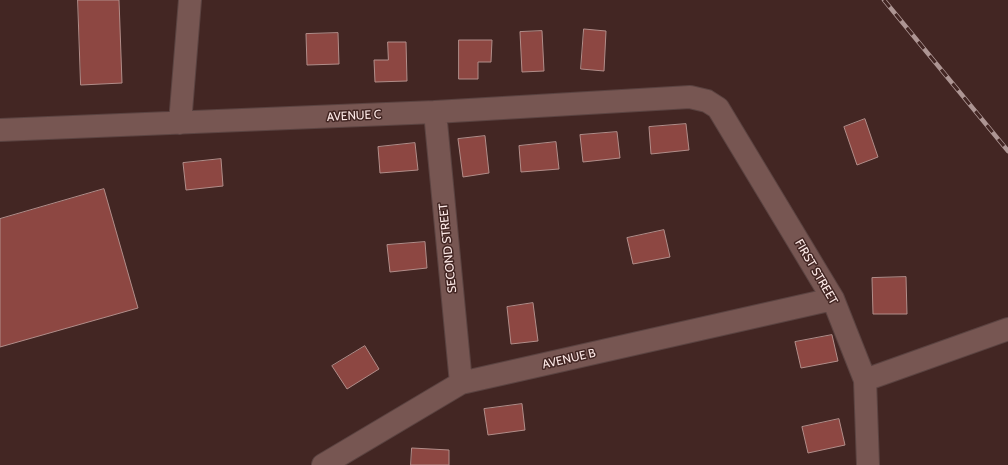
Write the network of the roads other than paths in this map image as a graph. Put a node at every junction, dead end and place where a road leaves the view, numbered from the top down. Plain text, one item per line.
1 (190, 0) edge
2 (707, 100) joint
3 (435, 112) junction
4 (180, 123) junction
5 (0, 130) edge
6 (833, 299) junction
7 (1008, 330) edge
8 (865, 380) junction
9 (461, 383) junction
10 (323, 465) edge
11 (868, 465) edge

1 - 4 street
2 - 3 street, AVENUE C
2 - 6 street, FIRST STREET
3 - 4 street, AVENUE C
3 - 9 street, SECOND STREET
4 - 5 street, AVENUE C
6 - 8 street, FIRST STREET
6 - 9 street, AVENUE B
7 - 8 street
8 - 11 street, FIRST STREET
9 - 10 street, AVENUE B

